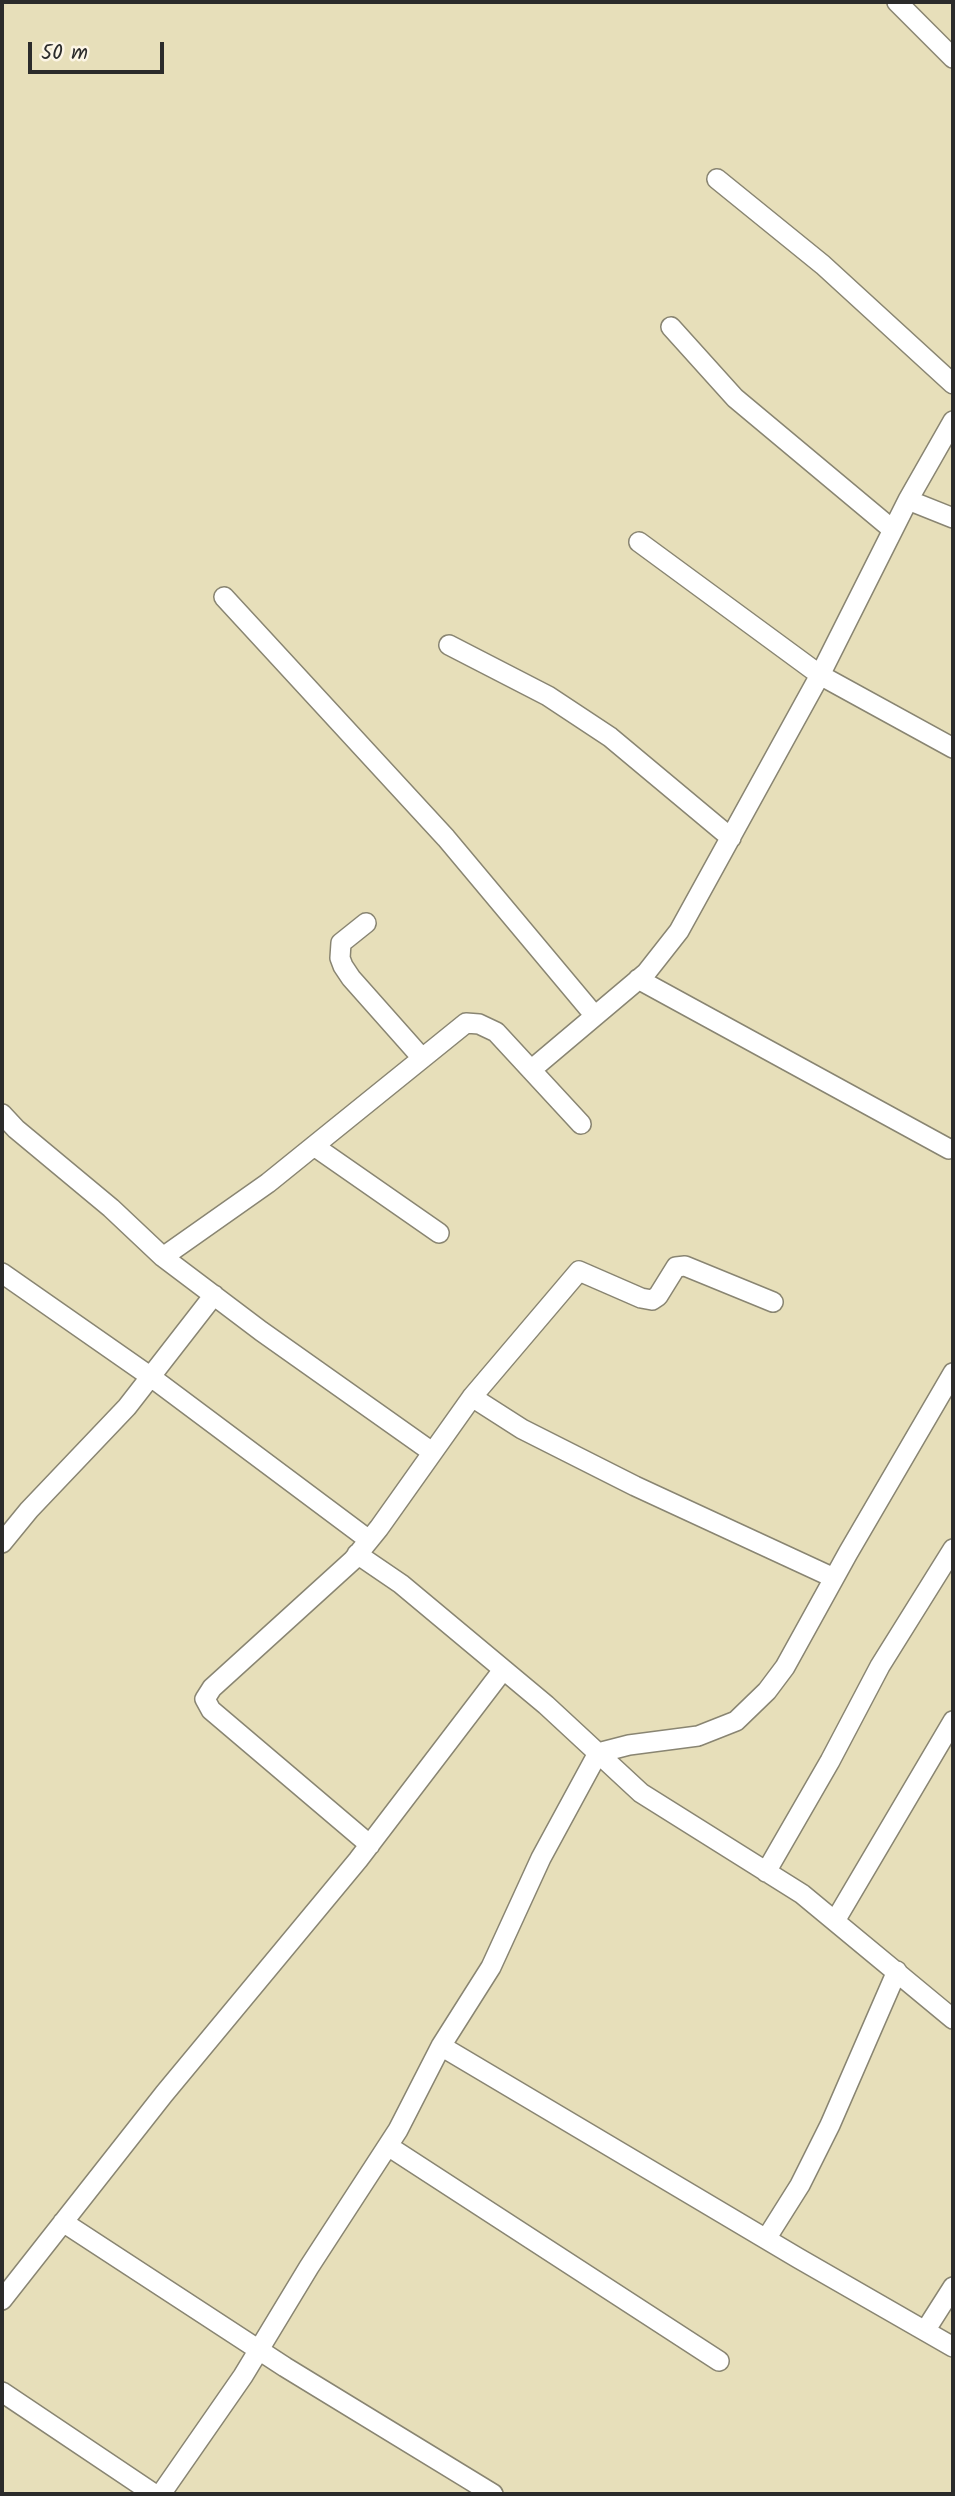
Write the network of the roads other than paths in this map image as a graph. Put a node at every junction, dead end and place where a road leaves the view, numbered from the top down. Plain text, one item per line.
1 (898, 2) edge
2 (953, 58) edge
3 (717, 179) dead end
4 (671, 327) dead end
5 (953, 384) edge
6 (953, 421) edge
7 (908, 500) junction
8 (953, 518) edge
9 (893, 530) junction
10 (639, 542) dead end
11 (224, 597) dead end
12 (449, 645) dead end
13 (820, 675) junction
14 (953, 748) edge
15 (731, 838) junction
16 (366, 923) dead end
17 (638, 979) junction
18 (595, 1016) junction
19 (422, 1058) junction
20 (531, 1070) junction
21 (2, 1114) edge
22 (581, 1124) dead end
23 (314, 1146) junction
24 (949, 1149) dead end
25 (439, 1233) dead end
26 (163, 1257) junction
27 (2, 1273) edge
28 (214, 1295) junction
29 (773, 1302) dead end
30 (953, 1373) edge
31 (151, 1377) junction
32 (472, 1397) junction
33 (946, 1402) edge
34 (432, 1452) junction
35 (2, 1543) edge
36 (363, 1547) junction
37 (953, 1549) edge
38 (834, 1578) junction
39 (503, 1670) junction
40 (952, 1727) edge
41 (598, 1753) junction
42 (370, 1844) junction
43 (766, 1872) junction
44 (835, 1922) junction
45 (897, 1971) junction
46 (953, 2019) edge
47 (441, 2046) junction
48 (388, 2146) junction
49 (64, 2222) junction
50 (766, 2239) junction
51 (953, 2287) edge
52 (2, 2300) edge
53 (925, 2331) junction
54 (953, 2347) edge
55 (259, 2349) junction
56 (719, 2361) dead end
57 (2, 2392) edge
58 (154, 2494) edge
59 (161, 2494) edge
60 (493, 2494) edge

1 - 2 street
3 - 5 street
4 - 9 street
6 - 7 street
7 - 8 street
7 - 9 street
9 - 13 street
10 - 13 street
11 - 18 street
12 - 15 street
13 - 14 street
13 - 15 street
15 - 17 street
16 - 19 street
17 - 18 street
17 - 24 street
18 - 20 street
19 - 20 street
19 - 23 street
20 - 22 street
21 - 26 street
23 - 25 street
23 - 26 street
26 - 28 street
27 - 31 street
28 - 31 street
28 - 34 street
29 - 32 street
30 - 33 street
31 - 35 street
31 - 36 street
32 - 34 street
32 - 38 street
33 - 38 street
34 - 36 street
36 - 39 street
36 - 42 street
37 - 43 street
38 - 41 street
39 - 41 street
39 - 42 street
40 - 44 street
41 - 43 street
41 - 47 street
42 - 49 street
43 - 44 street
44 - 45 street
45 - 46 street
45 - 50 street
47 - 48 street
47 - 50 street
48 - 55 street
48 - 56 street
49 - 52 street
49 - 55 street
50 - 53 street
51 - 53 street
53 - 54 street
55 - 59 street
55 - 60 street
57 - 58 street

